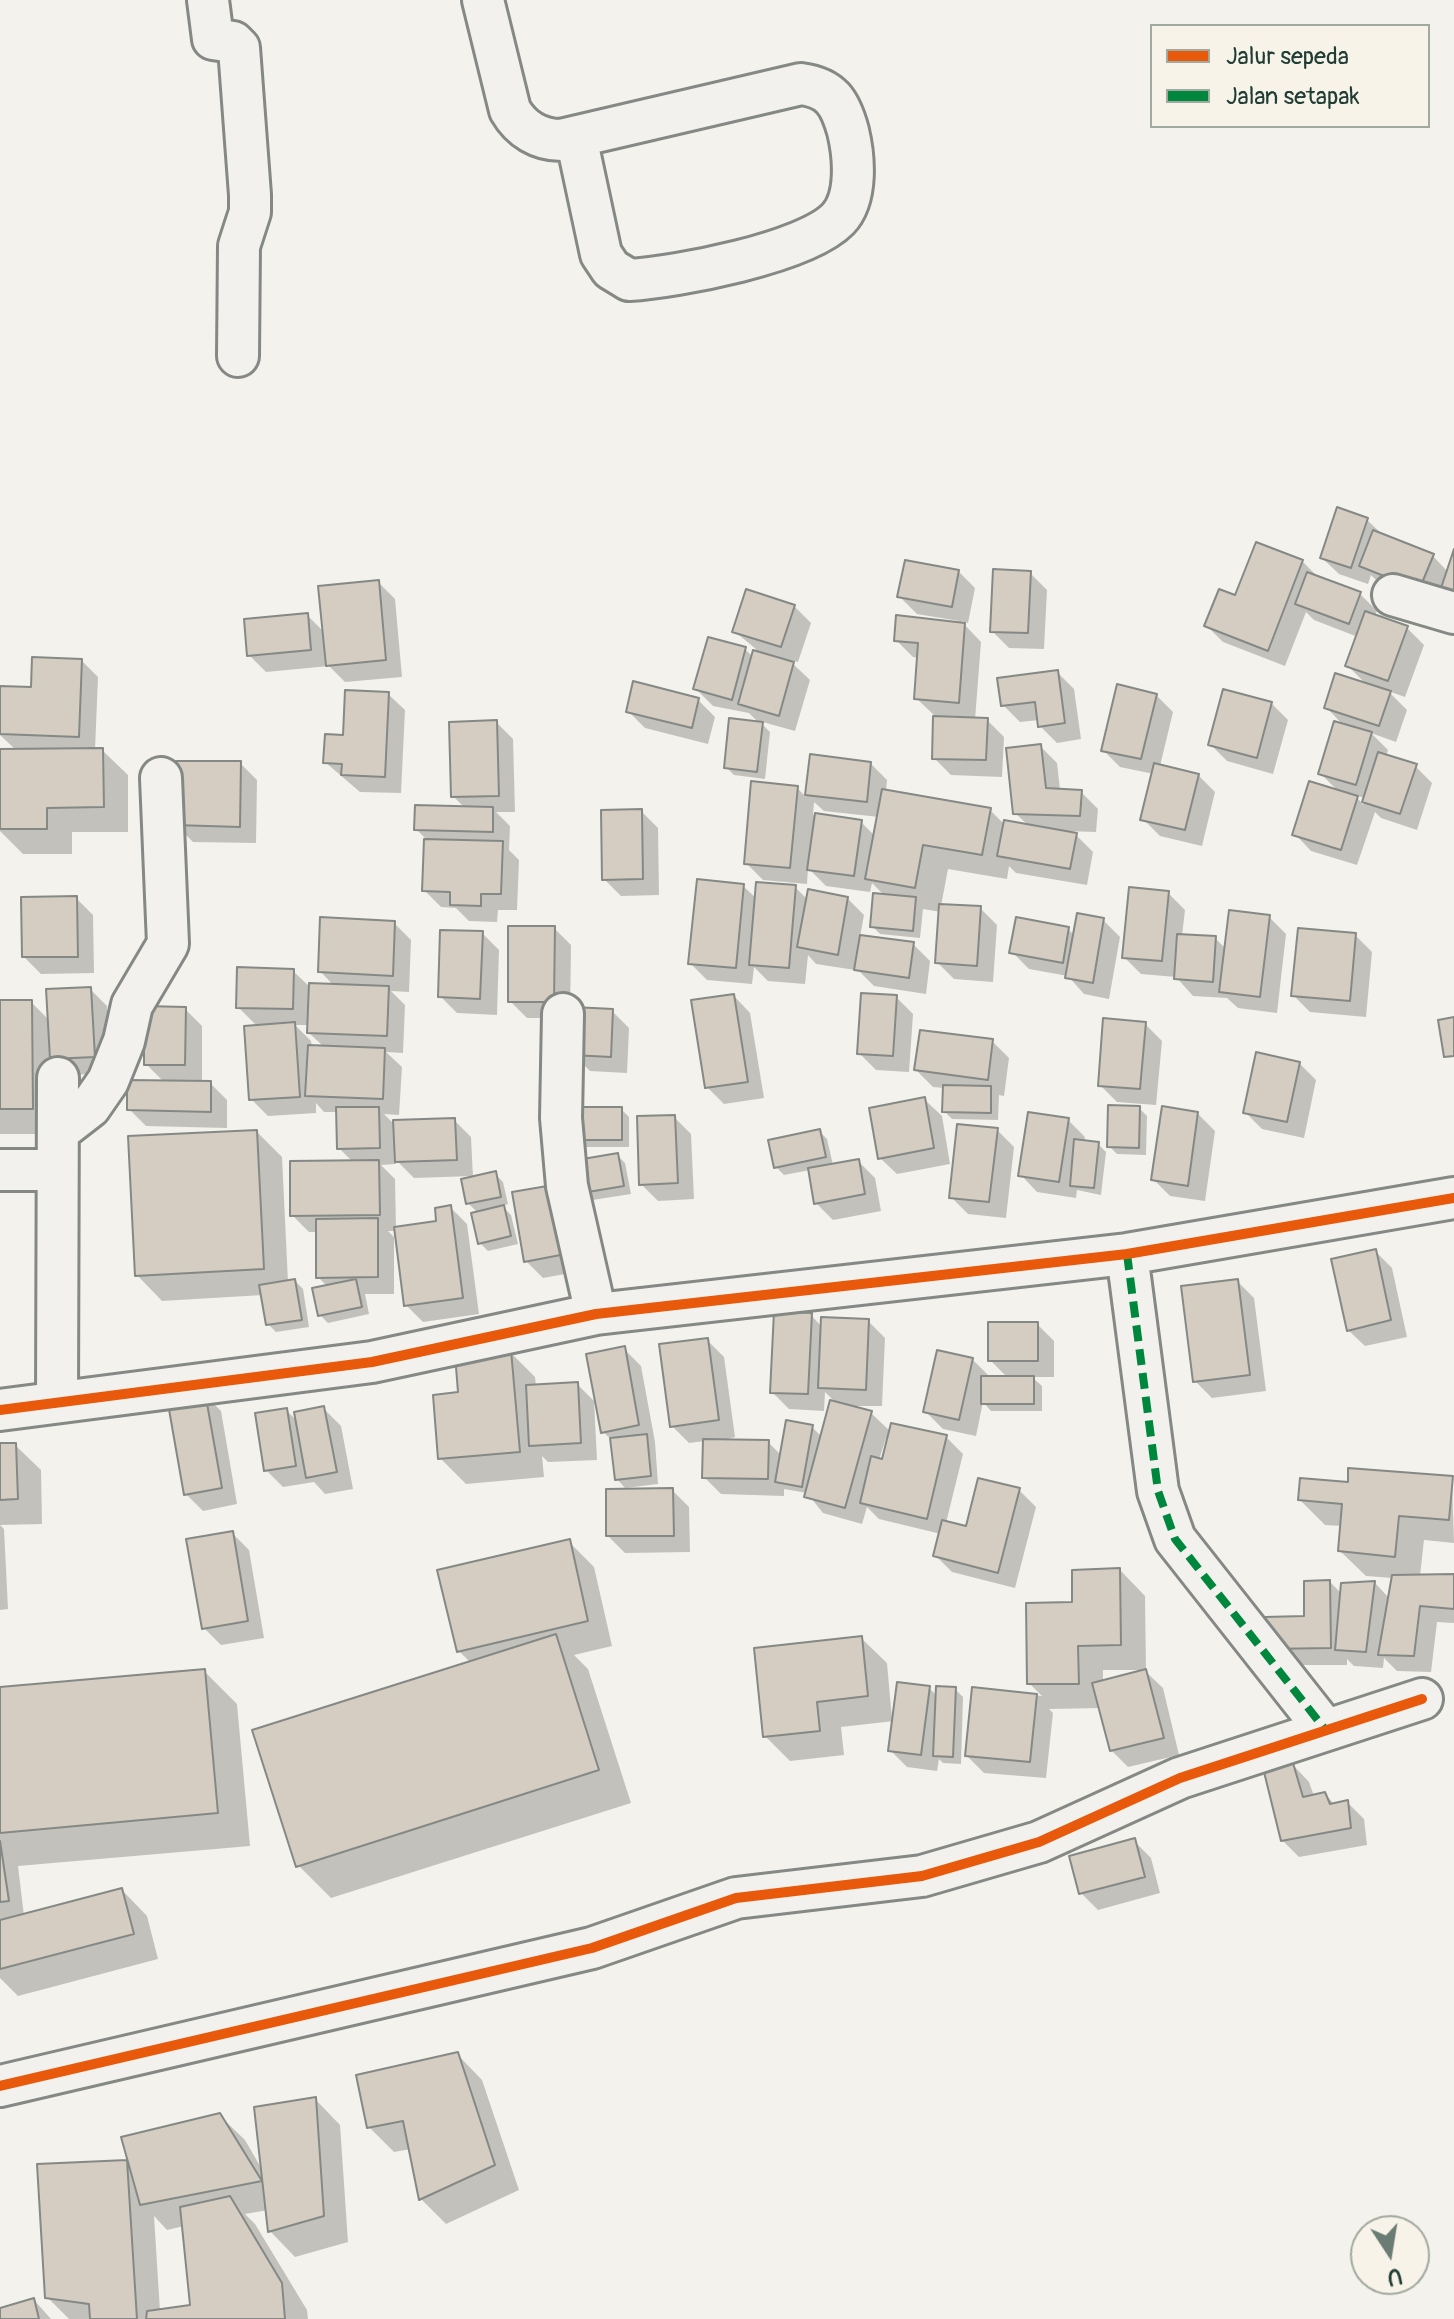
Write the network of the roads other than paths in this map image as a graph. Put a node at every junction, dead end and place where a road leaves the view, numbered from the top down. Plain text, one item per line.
1 (208, 0) edge
2 (483, 0) edge
3 (576, 137) junction
4 (238, 356) dead end
5 (1393, 595) dead end
6 (1454, 613) edge
7 (161, 778) dead end
8 (563, 1014) dead end
9 (58, 1078) dead end
10 (59, 1131) junction
11 (0, 1170) edge
12 (57, 1170) junction
13 (1454, 1198) edge
14 (1127, 1254) junction
15 (596, 1314) junction
16 (57, 1402) junction
17 (0, 1410) edge
18 (1422, 1699) dead end
19 (1324, 1728) junction
20 (0, 2086) edge

1 - 4 street
2 - 3 street
3 - 3 street
5 - 6 street
7 - 10 street
8 - 15 street
9 - 10 street
10 - 12 street
11 - 12 street
12 - 16 street
13 - 14 street
14 - 15 street
14 - 19 street
15 - 16 street
16 - 17 street
18 - 19 street
19 - 20 street

